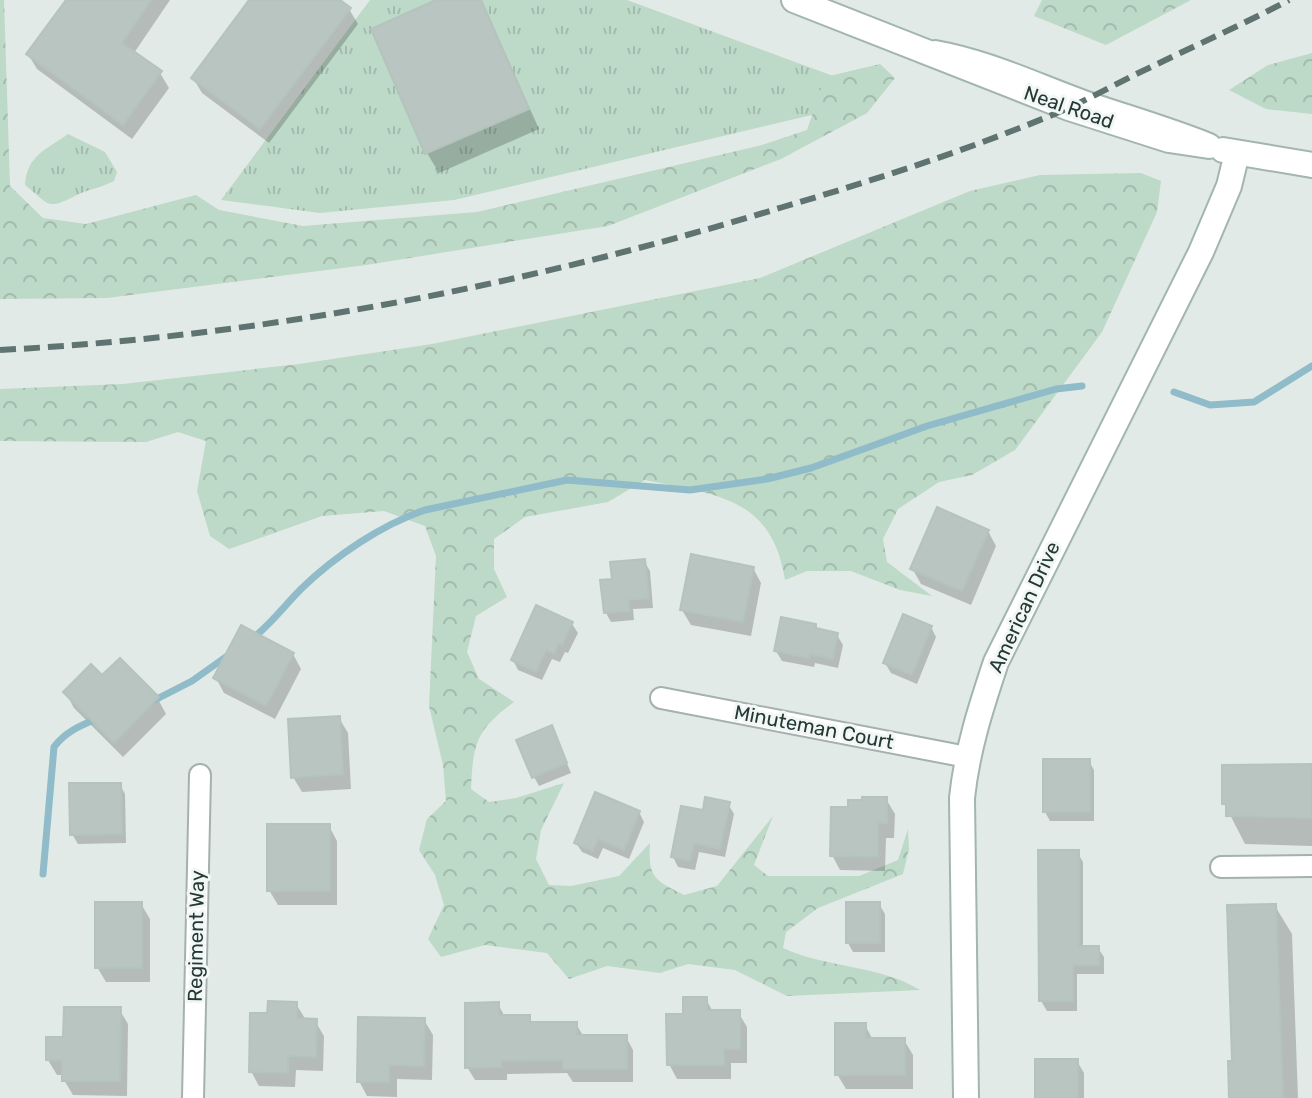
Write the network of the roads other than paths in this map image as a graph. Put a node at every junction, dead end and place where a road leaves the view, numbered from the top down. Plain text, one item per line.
1 (794, 0) edge
2 (1237, 153) junction
3 (1312, 165) edge
4 (661, 698) dead end
5 (967, 757) junction
6 (200, 775) dead end
7 (1312, 866) edge
8 (1221, 867) dead end
9 (193, 1098) edge
10 (966, 1098) edge

1 - 2 street, Neal Road
2 - 3 street, Neal Road
2 - 5 street, American Drive
4 - 5 street, Minuteman Court
5 - 10 street, American Drive
6 - 9 street, Regiment Way
7 - 8 street

